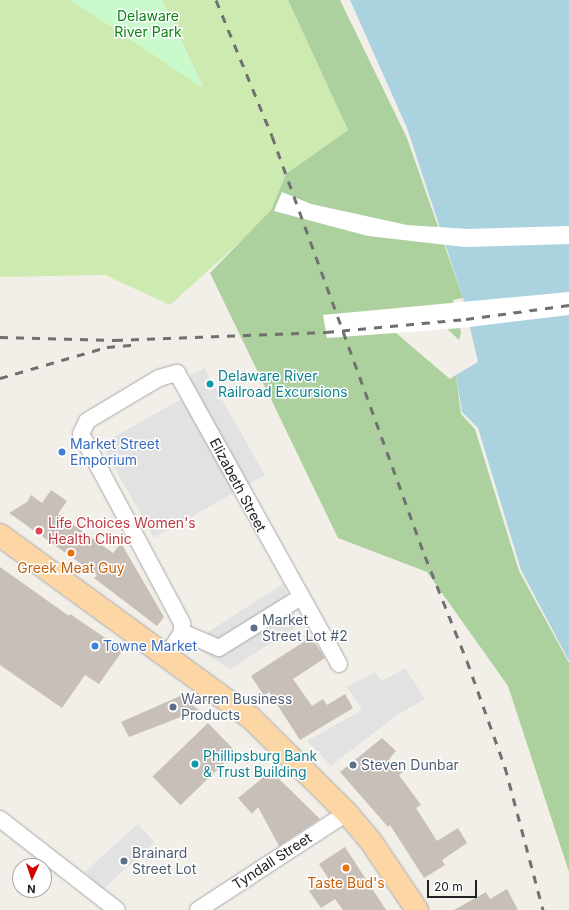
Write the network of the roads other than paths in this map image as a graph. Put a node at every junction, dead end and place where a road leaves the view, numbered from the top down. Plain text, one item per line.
1 (0, 535) edge
2 (301, 597) junction
3 (182, 632) junction
4 (166, 657) junction
5 (339, 664) dead end
6 (347, 813) junction
7 (0, 819) edge
8 (117, 910) edge
9 (198, 910) edge
10 (417, 910) edge

1 - 4 main road
2 - 3 street
2 - 3 street, Elizabeth Street
2 - 5 street, Elizabeth Street
3 - 4 street
4 - 6 main road
6 - 9 street, Tyndall Street
6 - 10 main road
7 - 8 street

